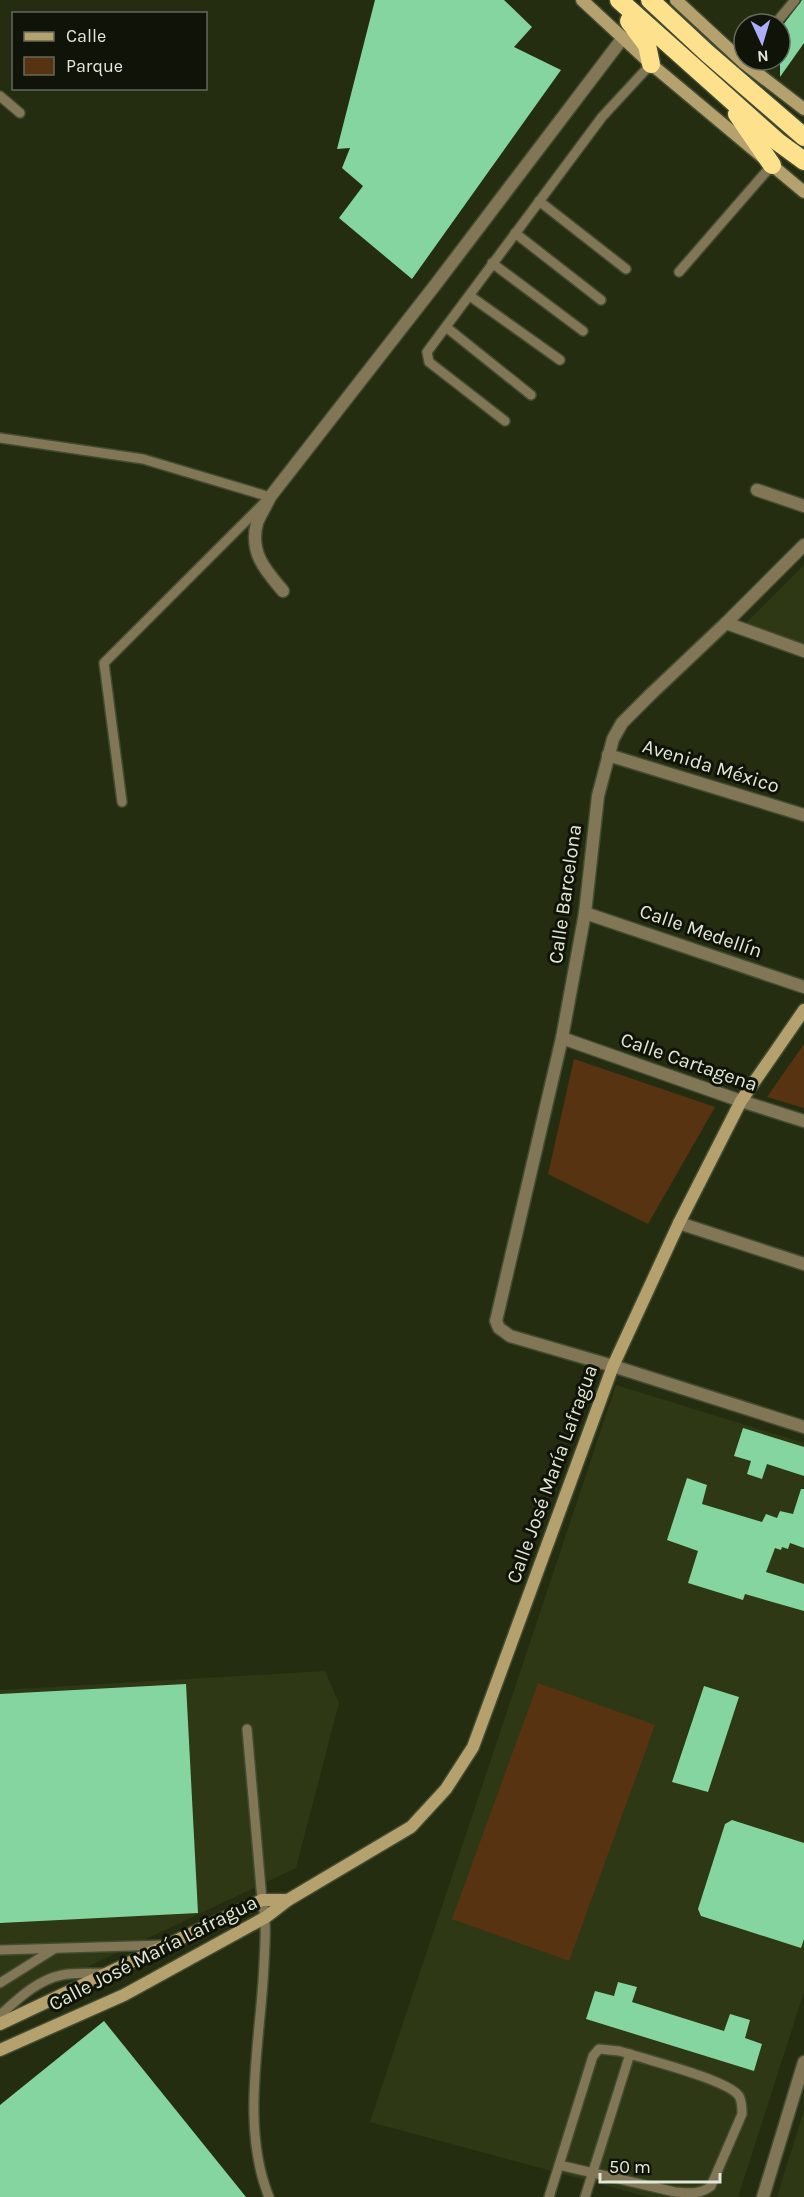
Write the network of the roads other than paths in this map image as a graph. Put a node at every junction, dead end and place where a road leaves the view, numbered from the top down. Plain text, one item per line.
1 (582, 0) edge
2 (610, 0) edge
3 (619, 0) edge
4 (651, 0) edge
5 (676, 0) edge
6 (795, 0) edge
7 (785, 12) edge
8 (622, 39) junction
9 (732, 50) edge
10 (651, 64) junction
11 (758, 72) edge
12 (722, 93) junction
13 (0, 96) edge
14 (804, 109) edge
15 (20, 113) dead end
16 (799, 133) edge
17 (804, 161) edge
18 (772, 165) junction
19 (804, 192) edge
20 (539, 201) junction
21 (515, 233) junction
22 (492, 264) junction
23 (626, 269) dead end
24 (679, 272) dead end
25 (470, 296) junction
26 (601, 300) dead end
27 (446, 327) junction
28 (583, 331) dead end
29 (560, 360) dead end
30 (531, 395) dead end
31 (504, 421) dead end
32 (0, 438) edge
33 (757, 490) dead end
34 (270, 498) junction
35 (804, 507) edge
36 (804, 544) edge
37 (284, 591) dead end
38 (726, 623) junction
39 (804, 651) edge
40 (608, 755) junction
41 (122, 802) dead end
42 (804, 815) edge
43 (585, 913) junction
44 (804, 987) edge
45 (804, 1010) edge
46 (562, 1038) junction
47 (741, 1101) junction
48 (804, 1121) edge
49 (679, 1223) junction
50 (804, 1264) edge
51 (613, 1366) junction
52 (804, 1427) edge
53 (247, 1729) dead end
54 (262, 1900) junction
55 (288, 1900) junction
56 (266, 1917) junction
57 (169, 1945) junction
58 (56, 1948) junction
59 (0, 1950) edge
60 (108, 1973) junction
61 (0, 1983) edge
62 (0, 2015) edge
63 (0, 2024) edge
64 (0, 2050) edge
65 (630, 2054) junction
66 (804, 2062) edge
67 (559, 2165) junction
68 (592, 2173) junction
69 (268, 2197) edge
70 (549, 2197) edge
71 (585, 2197) edge
72 (763, 2197) edge

1 - 8 main road
2 - 10 highway
3 - 12 highway
4 - 16 highway
5 - 9 main road
6 - 7 lane
8 - 10 main road
8 - 34 street
10 - 18 main road
10 - 20 lane
11 - 14 main road
12 - 17 highway
12 - 18 highway
13 - 15 lane
18 - 19 main road
18 - 24 lane
20 - 21 lane
20 - 23 lane
21 - 22 lane
21 - 26 lane
22 - 25 lane
22 - 28 lane
25 - 27 lane
25 - 29 lane
27 - 30 lane
27 - 31 lane
32 - 34 lane
33 - 35 street
34 - 37 street
34 - 41 lane
36 - 38 street, Calle Barcelona
38 - 39 street
38 - 40 street, Calle Barcelona
40 - 42 street, Avenida México
40 - 43 street, Calle Barcelona
43 - 44 street, Calle Medellín
43 - 46 street, Calle Barcelona
45 - 47 main road, Calle José María Lafragua
46 - 47 street, Calle Cartagena
46 - 51 street, Calle Barcelona
47 - 48 street, Calle Cartagena
47 - 49 main road, Calle José María Lafragua
49 - 50 street
49 - 51 main road, Calle José María Lafragua
51 - 52 street
51 - 55 main road, Calle José María Lafragua
53 - 54 lane
54 - 55 main road, Calle José María Lafragua
54 - 56 lane
54 - 57 main road, Calle José María Lafragua
55 - 56 main road, Calle José María Lafragua
56 - 64 main road, Calle José María Lafragua
56 - 69 lane
57 - 58 lane
57 - 60 main road, Calle José María Lafragua
58 - 59 lane
58 - 61 lane
60 - 62 lane
60 - 63 main road, Calle José María Lafragua
65 - 67 lane
65 - 68 lane
65 - 68 lane
66 - 72 street
67 - 68 lane
67 - 70 lane
68 - 71 lane

